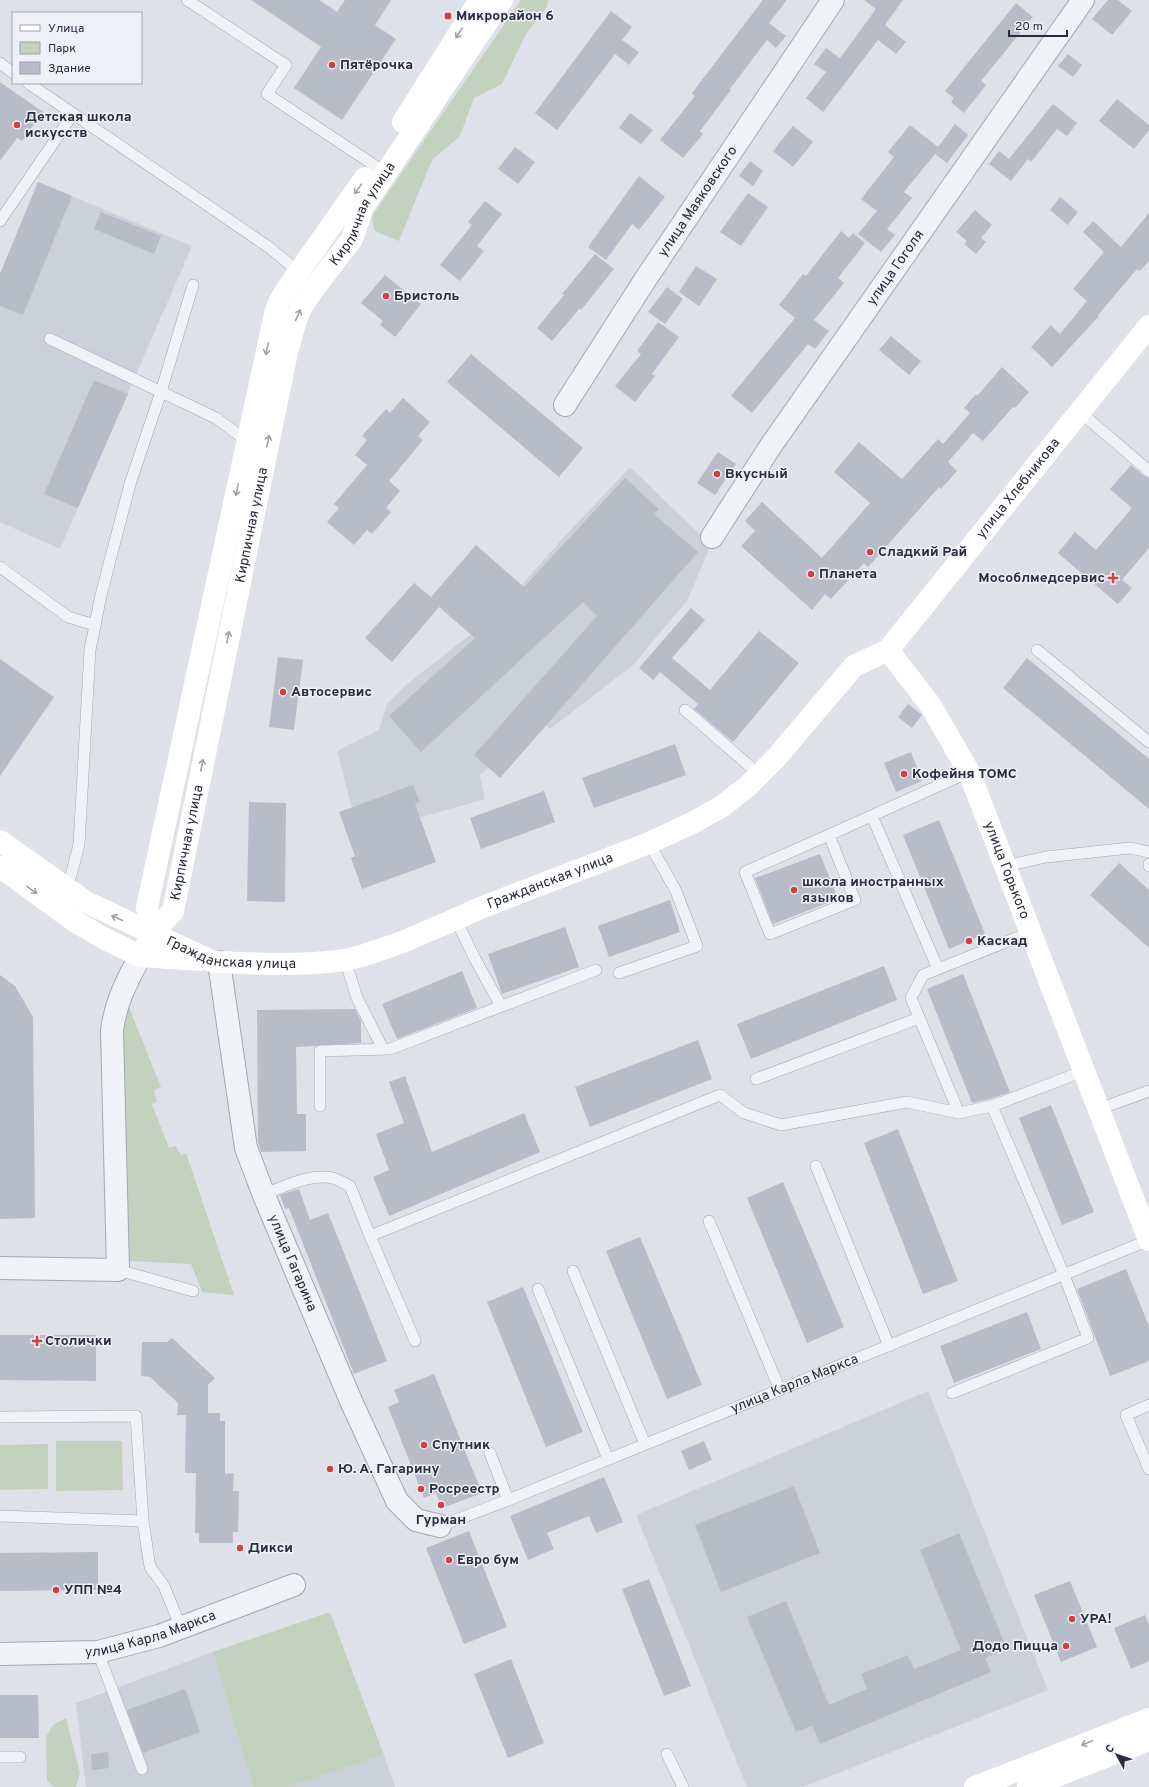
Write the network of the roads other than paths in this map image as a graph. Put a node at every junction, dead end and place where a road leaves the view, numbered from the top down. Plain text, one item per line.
1 (187, 0) edge
2 (480, 0) edge
3 (502, 0) edge
4 (833, 0) edge
5 (1083, 0) edge
6 (0, 64) edge
7 (12, 72) edge
8 (29, 84) edge
9 (73, 114) junction
10 (380, 169) junction
11 (0, 221) edge
12 (298, 272) junction
13 (193, 285) dead end
14 (1149, 326) edge
15 (50, 339) dead end
16 (161, 392) junction
17 (565, 405) dead end
18 (1080, 412) junction
19 (247, 441) junction
20 (1149, 471) edge
21 (712, 537) dead end
22 (0, 567) edge
23 (95, 625) junction
24 (888, 650) junction
25 (1037, 650) dead end
26 (684, 710) dead end
27 (1149, 742) edge
28 (969, 772) junction
29 (760, 775) junction
30 (872, 816) junction
31 (829, 835) junction
32 (0, 841) edge
33 (649, 843) junction
34 (1149, 852) edge
35 (1005, 866) junction
36 (0, 867) edge
37 (67, 890) junction
38 (456, 920) junction
39 (1031, 932) junction
40 (153, 933) junction
41 (140, 956) junction
42 (345, 960) junction
43 (215, 962) junction
44 (938, 969) junction
45 (596, 970) dead end
46 (619, 973) dead end
47 (501, 1006) junction
48 (919, 1018) junction
49 (383, 1049) junction
50 (1084, 1070) junction
51 (756, 1079) dead end
52 (1149, 1091) edge
53 (320, 1106) dead end
54 (992, 1106) junction
55 (1099, 1109) junction
56 (959, 1113) junction
57 (816, 1166) dead end
58 (264, 1194) junction
59 (708, 1221) dead end
60 (370, 1236) junction
61 (1149, 1240) edge
62 (0, 1268) edge
63 (118, 1270) junction
64 (573, 1271) dead end
65 (1064, 1275) junction
66 (538, 1289) dead end
67 (193, 1291) dead end
68 (415, 1341) dead end
69 (889, 1346) junction
70 (780, 1390) junction
71 (952, 1393) dead end
72 (1149, 1405) edge
73 (0, 1417) edge
74 (645, 1444) junction
75 (490, 1453) dead end
76 (608, 1459) junction
77 (1149, 1469) edge
78 (508, 1500) junction
79 (0, 1516) edge
80 (143, 1521) junction
81 (440, 1526) joint
82 (294, 1584) dead end
83 (181, 1628) junction
84 (98, 1652) junction
85 (0, 1654) edge
86 (1149, 1719) edge
87 (1149, 1740) edge
88 (667, 1754) dead end
89 (0, 1757) edge
90 (20, 1757) dead end
91 (142, 1769) dead end
92 (683, 1787) edge
93 (975, 1787) edge
94 (1028, 1787) edge

1 - 10 lane
2 -> 10 street, Кирпичная улица
3 - 10 street, Кирпичная улица
4 - 17 street, улица Маяковского
5 - 21 street, улица Гоголя
6 - 7 lane
8 - 9 lane
9 - 11 lane
9 - 12 lane
10 -> 12 street, Кирпичная улица
40 -> 10 street, Кирпичная улица
12 -> 19 street, Кирпичная улица
13 - 16 lane
14 - 18 street, улица Хлебникова
15 - 16 lane
16 - 19 lane
16 - 23 lane
18 - 20 lane
18 - 24 street, улица Хлебникова
19 -> 40 street, Кирпичная улица
22 - 23 lane
23 - 37 lane
24 - 28 street, улица Горького
24 - 29 street, Гражданская улица
25 - 27 lane
26 - 29 lane
28 - 30 lane
28 - 35 street, улица Горького
29 - 33 street, Гражданская улица
30 - 31 lane
30 - 44 lane
31 - 31 lane
32 - 37 street, Гражданская улица
33 - 38 street, Гражданская улица
33 - 46 lane
34 - 35 lane
35 - 39 street, улица Горького
36 -> 41 street
40 -> 37 street, Гражданская улица
38 - 42 street, Гражданская улица
38 - 47 lane
39 - 44 lane
39 - 50 street, улица Горького
40 - 41 street
40 - 43 street, Гражданская улица
41 - 43 street
41 - 63 street
42 - 43 street, Гражданская улица
42 - 49 lane
43 - 58 street, улица Гагарина
44 - 48 lane
45 - 47 lane
47 - 49 lane
48 - 51 lane
48 - 56 lane
49 - 53 lane
50 - 54 lane
50 - 55 street, улица Горького
52 - 55 lane
54 - 56 lane
54 - 65 lane
55 - 61 street, улица Горького
56 - 60 lane
57 - 69 lane
58 - 60 lane
58 - 81 street, улица Гагарина
59 - 70 lane
60 - 68 lane
61 - 65 lane, улица Карла Маркса
62 - 63 street
63 - 67 lane
64 - 74 lane
65 - 69 lane, улица Карла Маркса
65 - 71 lane
66 - 76 lane
69 - 70 lane, улица Карла Маркса
70 - 74 lane, улица Карла Маркса
72 - 77 lane
73 - 80 lane
74 - 76 lane, улица Карла Маркса
75 - 78 lane
76 - 78 lane, улица Карла Маркса
78 - 81 lane, улица Карла Маркса
79 - 80 lane
80 - 83 lane
82 - 83 street, улица Карла Маркса
83 - 84 street, улица Карла Маркса
84 - 85 street, улица Карла Маркса
84 - 91 lane
86 -> 93 street
87 - 94 street
88 - 92 lane
89 - 90 lane

